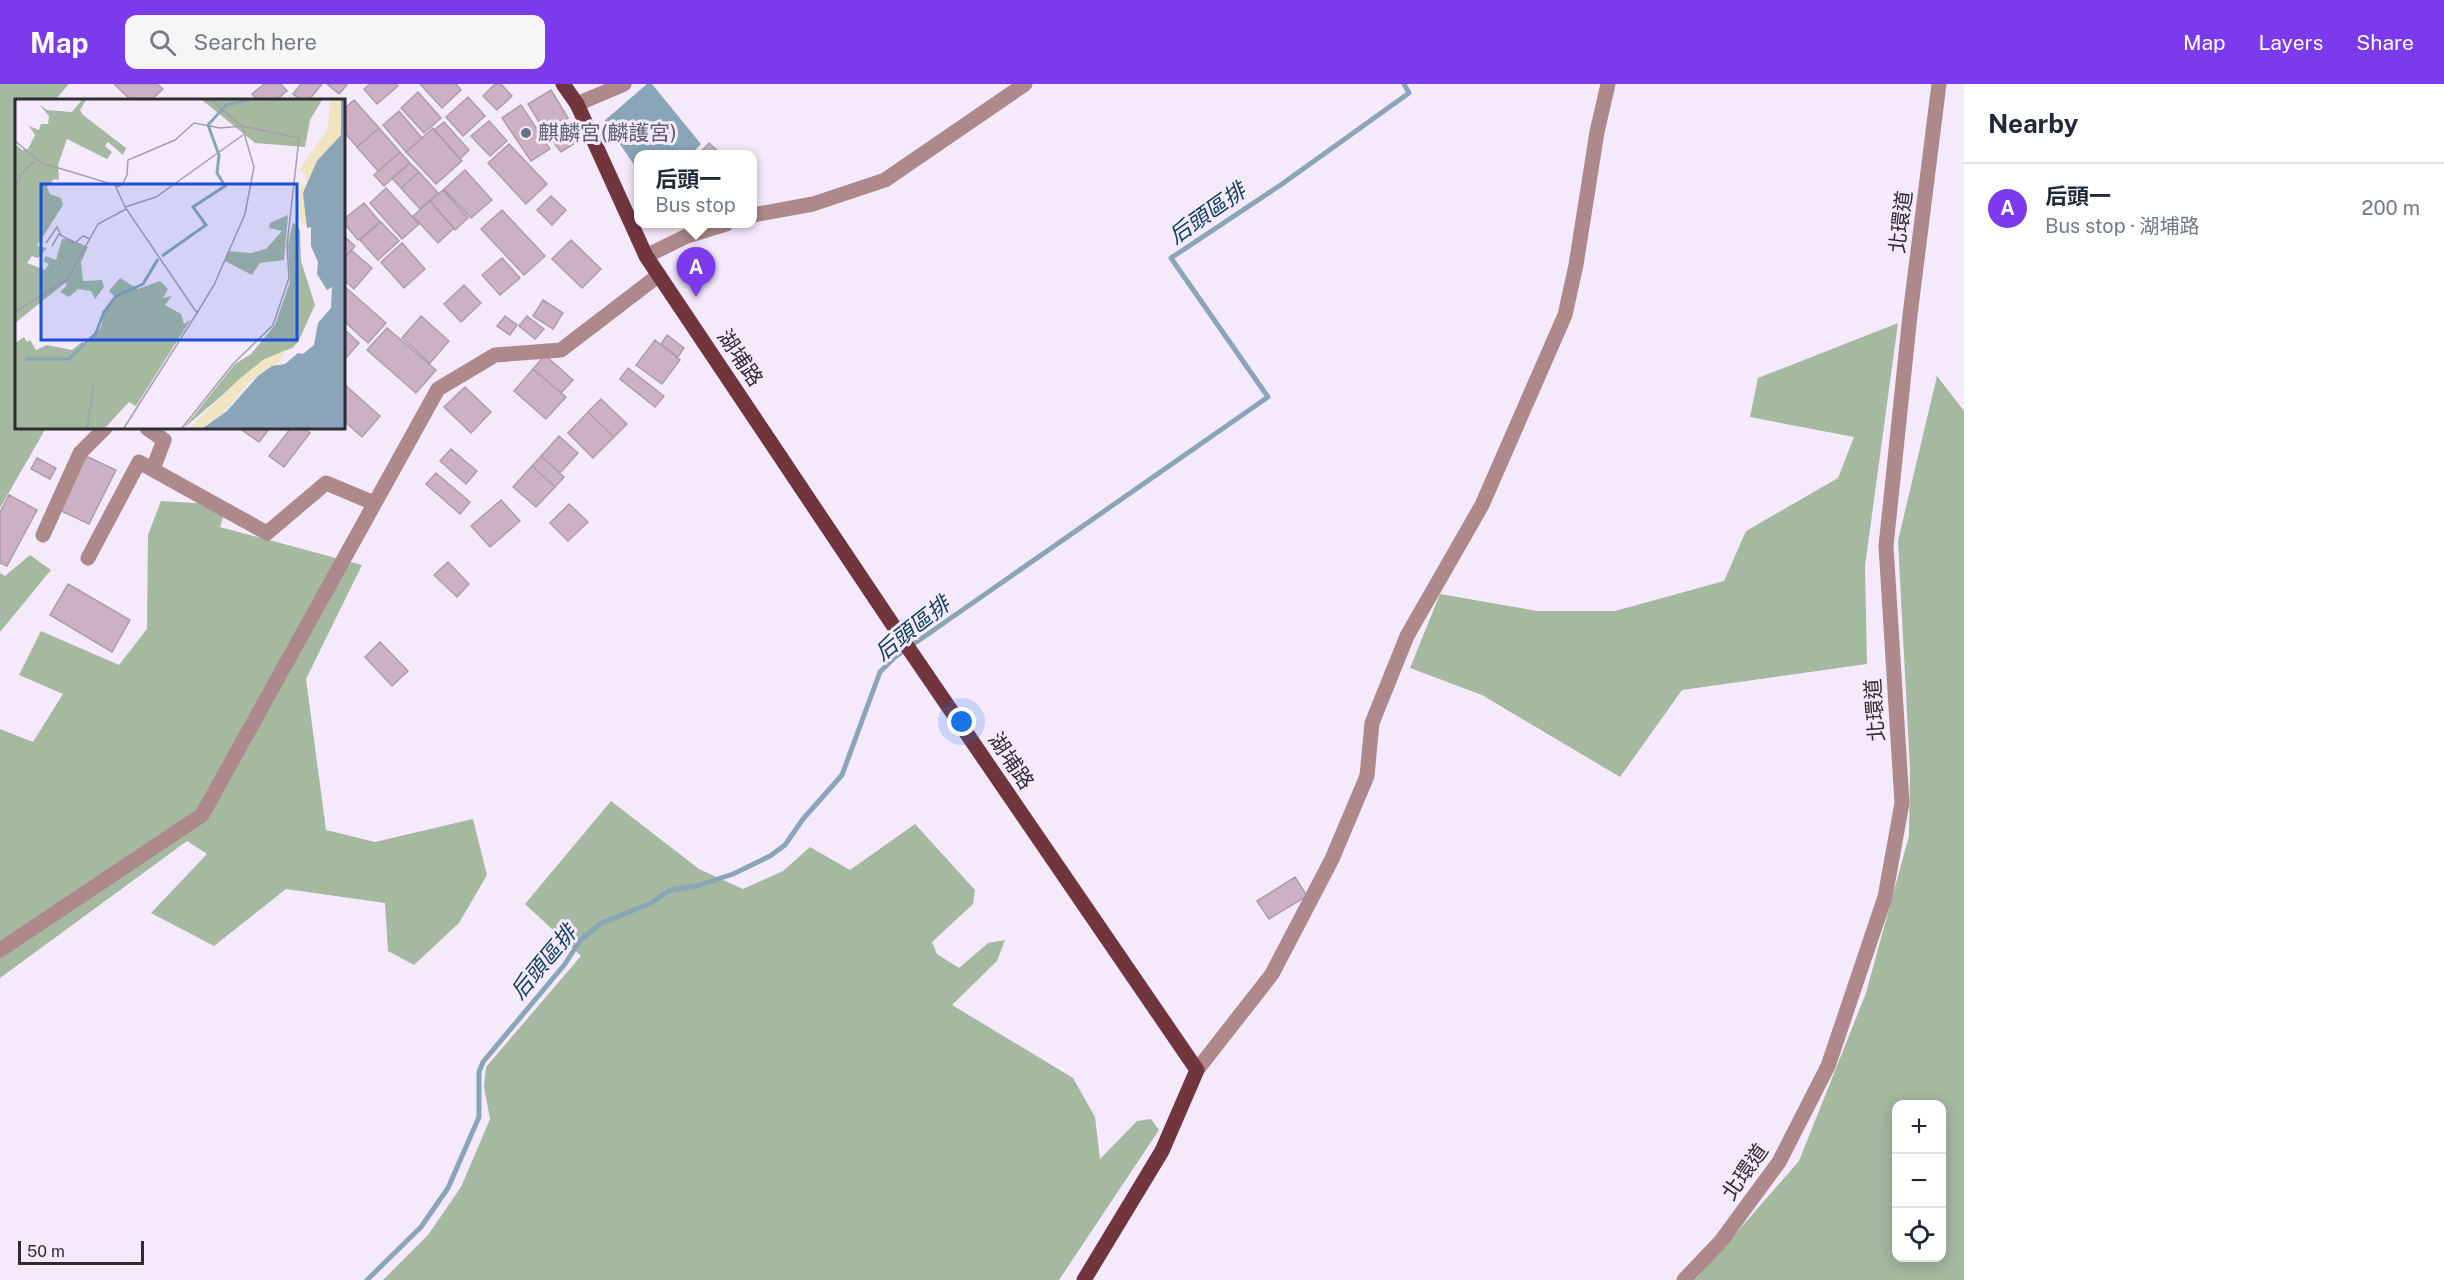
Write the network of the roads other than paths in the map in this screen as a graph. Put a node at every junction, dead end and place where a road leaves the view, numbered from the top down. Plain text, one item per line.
1 (563, 84) edge
2 (624, 84) edge
3 (1025, 84) edge
4 (1608, 84) edge
5 (1939, 84) edge
6 (577, 104) junction
7 (757, 214) edge
8 (713, 228) edge
9 (646, 256) junction
10 (659, 275) junction
11 (104, 429) edge
12 (148, 429) edge
13 (153, 469) junction
14 (374, 503) junction
15 (43, 535) dead end
16 (88, 558) dead end
17 (0, 950) edge
18 (1197, 1070) junction
19 (1084, 1280) edge
20 (1684, 1280) edge

1 - 6 main road, 湖埔路
2 - 6 street
3 - 7 street
4 - 18 street
5 - 20 street, 北環道
6 - 9 main road, 湖埔路
8 - 9 street
9 - 10 main road, 湖埔路
10 - 14 street
10 - 18 main road, 湖埔路
11 - 15 street
12 - 13 street
13 - 14 street
13 - 16 street
14 - 17 street
18 - 19 main road

